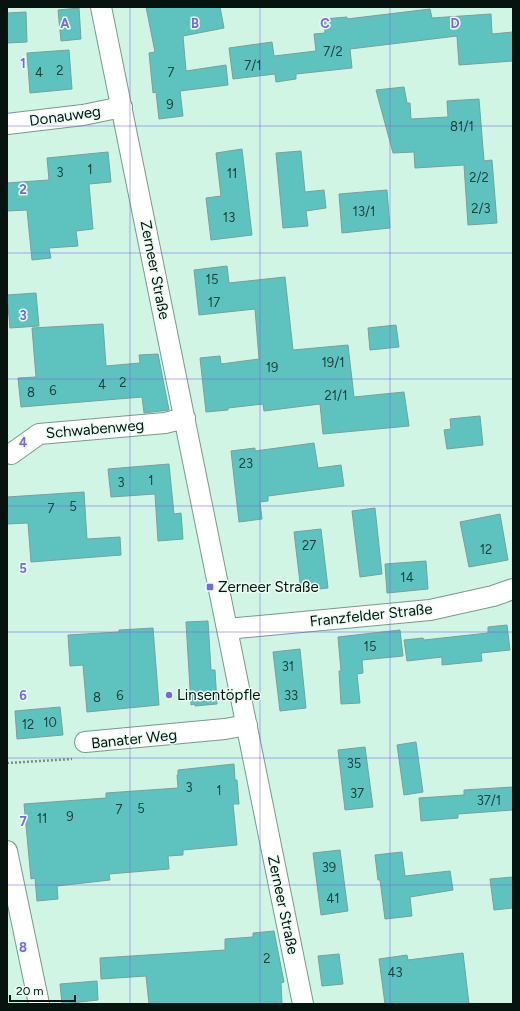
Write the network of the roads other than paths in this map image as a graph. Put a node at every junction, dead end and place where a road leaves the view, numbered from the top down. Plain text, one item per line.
1 (101, 7) edge
2 (122, 107) junction
3 (7, 124) edge
4 (185, 418) junction
5 (11, 454) dead end
6 (513, 590) edge
7 (227, 629) junction
8 (247, 725) junction
9 (85, 742) road end
10 (7, 851) edge
11 (39, 1004) edge
12 (303, 1004) edge

1 - 2 street, Zerneer Straße
2 - 3 street, Donauweg
2 - 4 street, Zerneer Straße
4 - 5 street, Schwabenweg
4 - 7 street, Zerneer Straße
6 - 7 street, Franzfelder Straße
7 - 8 street, Zerneer Straße
8 - 9 street, Banater Weg
8 - 12 street, Zerneer Straße
10 - 11 street

